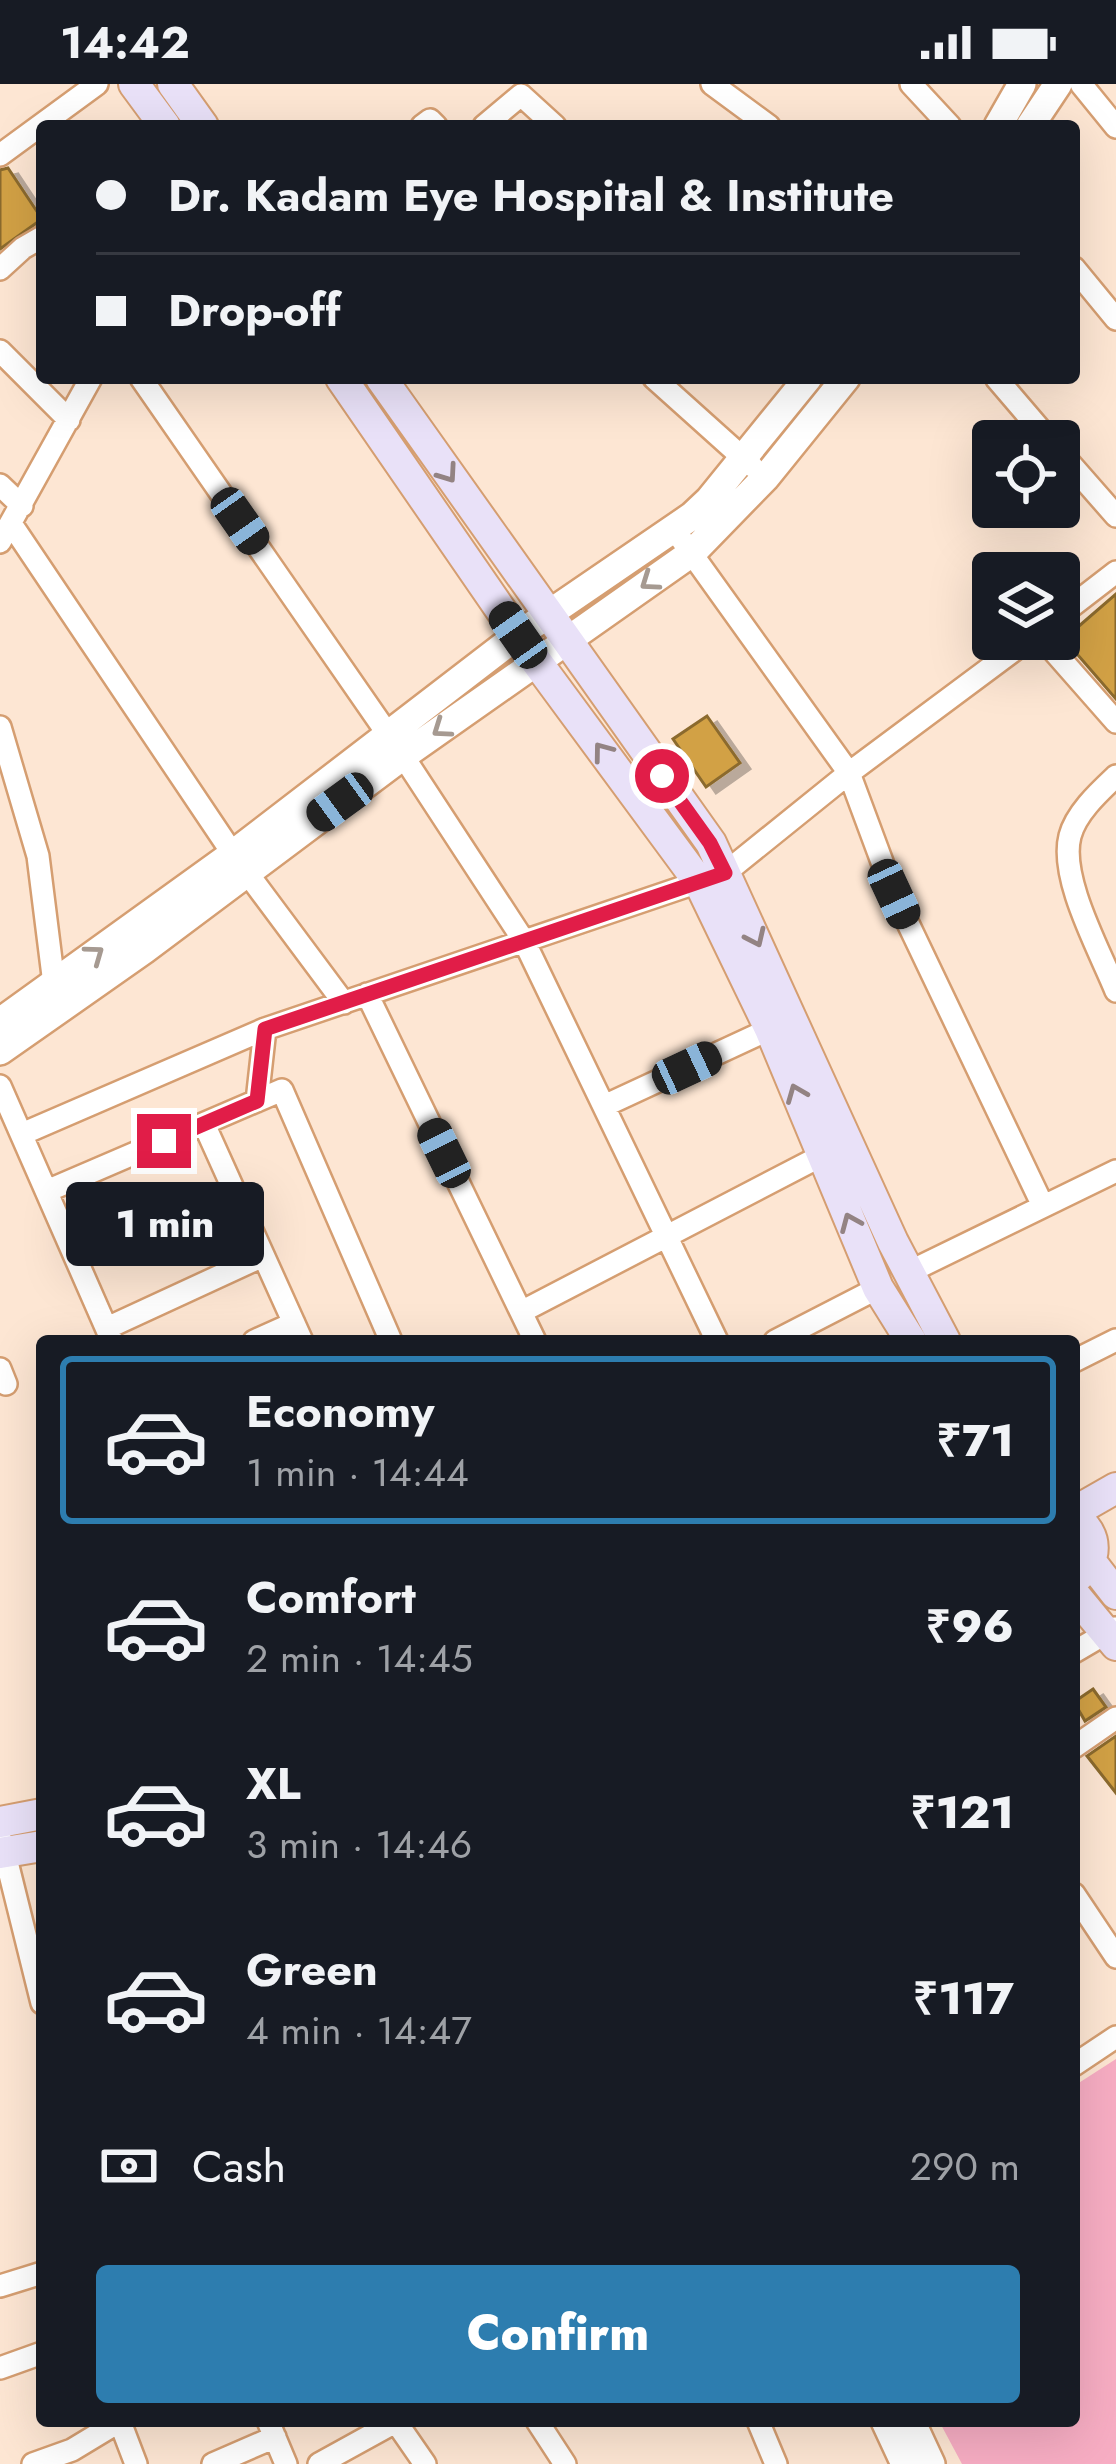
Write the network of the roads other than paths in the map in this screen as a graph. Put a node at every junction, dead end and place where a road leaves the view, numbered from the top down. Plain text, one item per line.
1 (98, 84) edge
2 (134, 84) edge
3 (173, 84) edge
4 (712, 84) edge
5 (910, 84) edge
6 (1022, 84) edge
7 (1058, 84) edge
8 (1081, 84) edge
9 (48, 120) edge
10 (161, 120) edge
11 (198, 120) edge
12 (491, 120) edge
13 (548, 120) edge
14 (761, 120) edge
15 (944, 120) edge
16 (1001, 120) edge
17 (1034, 120) edge
18 (1116, 127) edge
19 (36, 129) edge
20 (0, 155) edge
21 (36, 240) edge
22 (0, 269) edge
23 (1080, 275) edge
24 (1116, 319) edge
25 (0, 351) edge
26 (89, 384) edge
27 (145, 384) edge
28 (345, 384) edge
29 (385, 384) edge
30 (663, 384) edge
31 (803, 384) edge
32 (841, 384) edge
33 (1001, 384) edge
34 (69, 420) junction
35 (1032, 420) edge
36 (744, 458) junction
37 (1080, 475) edge
38 (766, 477) junction
39 (0, 485) edge
40 (1116, 516) edge
41 (12, 524) edge
42 (674, 529) junction
43 (693, 552) junction
44 (1116, 572) edge
45 (1080, 600) edge
46 (557, 628) junction
47 (518, 635) junction
48 (1000, 660) edge
49 (1061, 660) edge
50 (536, 661) junction
51 (1116, 722) edge
52 (0, 728) edge
53 (396, 746) junction
54 (849, 772) junction
55 (1116, 776) edge
56 (240, 862) junction
57 (712, 877) junction
58 (524, 941) junction
59 (54, 984) junction
60 (1116, 991) edge
61 (368, 994) junction
62 (344, 1003) junction
63 (0, 1022) edge
64 (265, 1029) junction
65 (770, 1029) junction
66 (0, 1051) edge
67 (0, 1086) edge
68 (257, 1101) junction
69 (604, 1106) junction
70 (204, 1124) junction
71 (22, 1134) junction
72 (821, 1156) junction
73 (1116, 1171) edge
74 (233, 1190) junction
75 (47, 1191) junction
76 (1042, 1206) junction
77 (667, 1237) junction
78 (75, 1255) junction
79 (263, 1256) junction
80 (909, 1272) junction
81 (878, 1288) junction
82 (521, 1312) junction
83 (298, 1332) edge
84 (110, 1335) edge
85 (388, 1335) edge
86 (533, 1335) edge
87 (714, 1335) edge
88 (787, 1335) edge
89 (907, 1335) edge
90 (942, 1335) edge
91 (1116, 1340) edge
92 (1080, 1358) edge
93 (1116, 1489) edge
94 (1087, 1539) edge
95 (1116, 1594) edge
96 (1080, 1600) edge
97 (1113, 1635) edge
98 (1080, 1649) edge
99 (1116, 1718) edge
100 (1080, 1743) edge
101 (36, 1818) edge
102 (1, 1839) edge
103 (36, 1845) edge
104 (1080, 1903) edge
105 (1116, 1957) edge
106 (36, 1978) edge
107 (1116, 2037) edge
108 (1080, 2062) edge
109 (36, 2274) edge
110 (0, 2286) edge
111 (36, 2355) edge
112 (0, 2368) edge
113 (111, 2427) edge
114 (122, 2427) edge
115 (386, 2427) edge
116 (401, 2427) edge
117 (541, 2427) edge
118 (761, 2427) edge
119 (888, 2427) edge
120 (914, 2427) edge
121 (272, 2429) edge
122 (33, 2464) edge
123 (136, 2464) edge
124 (212, 2464) edge
125 (286, 2464) edge
126 (319, 2464) edge
127 (425, 2464) edge
128 (565, 2464) edge
129 (776, 2464) edge
130 (905, 2464) edge
131 (931, 2464) edge

1 - 9 street
2 - 10 main road
3 - 11 main road
4 - 14 street
5 - 15 street
6 - 16 street
7 - 17 street
8 - 18 street
12 - 13 street
19 - 20 street
21 - 22 street
23 - 24 street
25 - 34 street
26 - 34 street
27 - 53 street
28 - 47 main road
29 -> 46 main road
30 - 36 street
31 - 36 street
32 - 38 street
33 - 35 street
34 - 41 street
36 - 38 street
36 - 42 street
37 - 40 street
38 - 43 street
39 - 41 street
41 - 56 street
42 - 43 street
42 - 46 street
43 -> 46 street
43 - 54 street
44 - 45 street
46 - 47 street
46 - 50 street
46 - 57 main road
47 - 50 main road
47 - 53 street
48 - 54 street
49 - 51 street
50 -> 53 street
57 -> 50 main road
52 - 59 street
53 - 56 street
53 - 58 street
54 - 57 street
54 - 76 street
55 - 60 street
59 -> 56 street
56 - 62 street
56 - 66 street
57 - 58 street
57 - 65 main road
57 -> 80 main road
58 - 61 street
58 - 69 street
59 - 63 street
61 - 62 street
61 - 82 street
62 - 64 street
64 - 68 street
64 - 71 street
65 - 69 street
72 -> 65 main road
67 - 71 street
68 - 70 street
68 - 85 street
69 - 77 street
70 - 74 street
70 - 75 street
71 - 75 street
72 - 77 street
81 -> 72 main road
73 - 76 street
74 - 78 street
74 - 79 street
75 - 78 street
76 - 80 street
77 - 82 street
77 - 87 street
78 - 84 street
79 - 83 street
79 - 84 street
80 - 90 main road
81 - 88 street
81 - 89 main road
82 - 86 street
91 - 92 street
93 - 94 main road
94 - 95 main road
96 - 97 main road
97 - 98 street
99 - 100 street
101 - 102 main road
102 - 103 main road
102 - 106 street
104 - 105 street
107 - 108 street
109 - 110 street
111 - 112 street
113 - 122 street
114 - 123 street
115 - 126 street
116 - 127 street
117 - 128 street
118 - 129 street
119 - 130 street
120 - 131 street
121 - 124 street
121 - 125 street

